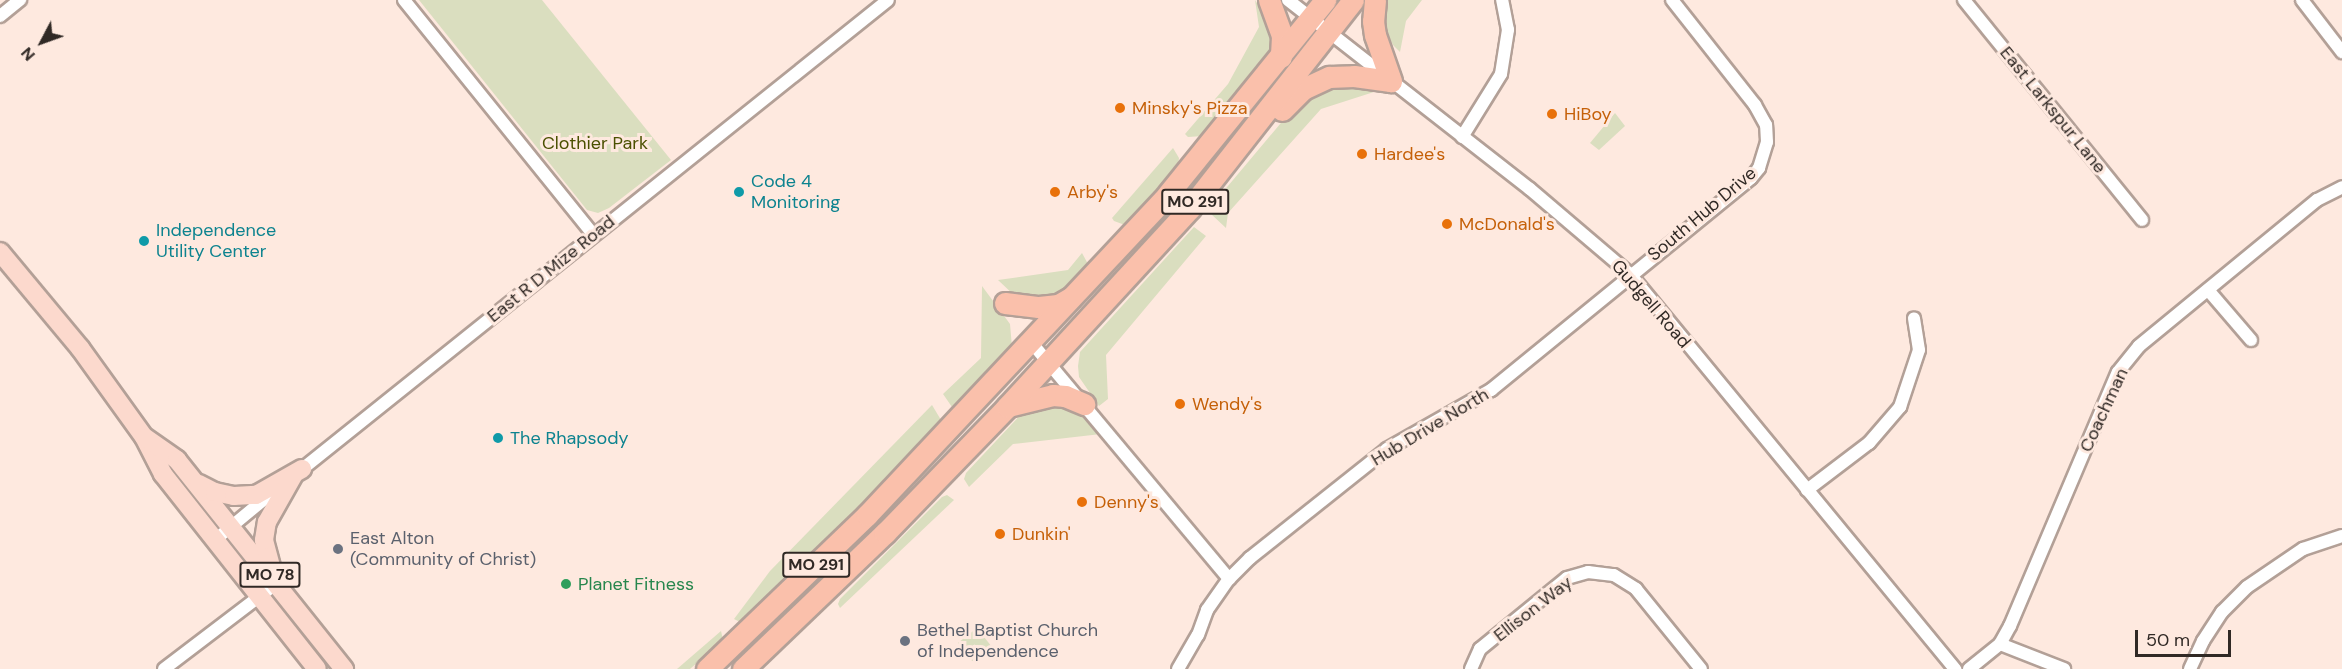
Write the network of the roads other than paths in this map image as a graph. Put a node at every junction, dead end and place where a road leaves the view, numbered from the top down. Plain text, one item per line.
1 (20, 0) edge
2 (404, 0) edge
3 (888, 0) edge
4 (1269, 0) edge
5 (1287, 0) edge
6 (1325, 0) edge
7 (1353, 0) edge
8 (1375, 0) edge
9 (1502, 0) edge
10 (1672, 0) edge
11 (1964, 0) edge
12 (2302, 0) edge
13 (0, 16) edge
14 (1311, 19) junction
15 (1329, 32) junction
16 (2342, 52) edge
17 (1281, 57) junction
18 (1391, 81) junction
19 (1462, 137) junction
20 (1227, 161) junction
21 (2342, 187) edge
22 (2142, 220) dead end
23 (593, 234) junction
24 (0, 252) edge
25 (1630, 274) junction
26 (2208, 290) junction
27 (1073, 296) junction
28 (1005, 303) dead end
29 (1914, 318) dead end
30 (2251, 340) dead end
31 (1031, 342) junction
32 (1048, 362) junction
33 (1084, 404) junction
34 (1007, 406) junction
35 (144, 437) junction
36 (298, 473) junction
37 (194, 482) junction
38 (1807, 490) junction
39 (232, 526) junction
40 (2342, 536) edge
41 (215, 540) junction
42 (1229, 579) junction
43 (277, 583) junction
44 (259, 597) junction
45 (2000, 644) junction
46 (164, 669) edge
47 (317, 669) edge
48 (344, 669) edge
49 (707, 669) edge
50 (743, 669) edge
51 (1178, 669) edge
52 (1470, 669) edge
53 (1701, 669) edge
54 (1955, 669) edge
55 (1969, 669) edge
56 (2064, 669) edge
57 (2190, 669) edge

1 - 13 street
2 - 23 street
3 - 23 street, East R D Mize Road
4 - 17 highway
5 - 14 street, Gudgell Road
6 - 14 highway, MO 291
7 - 15 highway, MO 291
8 - 18 highway
9 - 19 street
10 - 25 street, South Hub Drive
11 - 22 street, East Larkspur Lane
12 - 16 street
14 - 15 street, Gudgell Road
14 - 17 highway, MO 291
15 - 18 street, Gudgell Road
15 - 20 highway, MO 291
17 - 27 highway, MO 291
18 - 19 street, Gudgell Road
18 - 20 highway
19 - 25 street, Gudgell Road
20 - 32 highway, MO 291
21 - 26 street, Coachman
23 - 36 street, East R D Mize Road
24 - 35 main road, MO 78
25 - 38 street, Gudgell Road
25 - 42 street, Hub Drive North
26 - 30 street
26 - 45 street, Coachman
27 - 28 highway
27 - 31 highway, MO 291
29 - 38 street
31 - 32 street
31 - 49 highway, MO 291
32 - 33 street
32 - 34 highway, MO 291
33 - 34 highway
33 - 42 street
34 - 50 highway, MO 291
35 - 37 main road, MO 78
35 - 41 main road, MO 78
36 - 37 main road
36 - 39 street, East R D Mize Road
36 - 43 main road
37 - 39 main road, MO 78
38 - 54 street, Gudgell Road
39 - 41 street, East R D Mize Road
39 - 43 main road, MO 78
40 - 57 street
41 - 44 main road, MO 78
42 - 51 street, Hub Drive North
43 - 44 street
43 - 48 main road, MO 78
44 - 46 street
44 - 47 main road, MO 78
45 - 55 street, Coachman
45 - 56 street
52 - 53 street, Ellison Way

